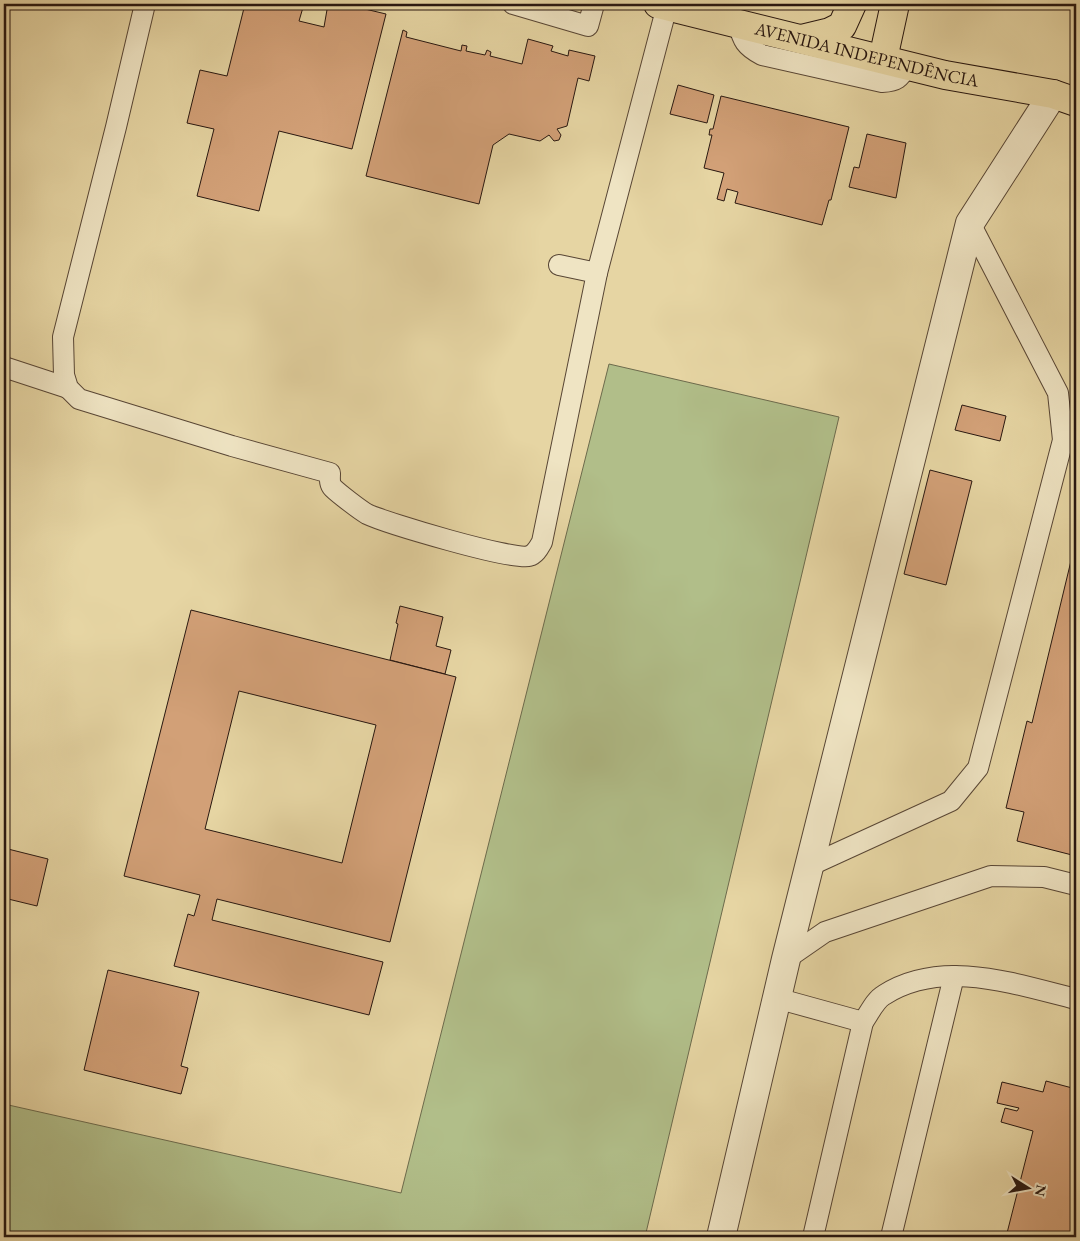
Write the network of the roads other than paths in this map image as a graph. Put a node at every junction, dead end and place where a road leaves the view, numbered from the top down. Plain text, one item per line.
1 (145, 4) edge
2 (513, 4) edge
3 (594, 4) edge
4 (852, 4) edge
5 (894, 4) edge
6 (662, 5) edge
7 (738, 23) junction
8 (800, 39) junction
9 (895, 62) junction
10 (1065, 98) edge
11 (970, 223) junction
12 (560, 265) dead end
13 (597, 273) junction
14 (4, 367) edge
15 (68, 388) junction
16 (810, 866) junction
17 (1076, 885) edge
18 (786, 959) junction
19 (954, 976) junction
20 (776, 998) junction
21 (1076, 999) edge
22 (863, 1022) junction
23 (721, 1237) edge
24 (813, 1237) edge
25 (891, 1237) edge

1 - 15 lane
2 - 3 lane
4 - 8 main road
5 - 9 main road
6 - 7 main road, AVENIDA INDEPENDÊNCIA
6 - 13 lane
7 - 8 main road, AVENIDA INDEPENDÊNCIA
7 - 9 lane
8 - 9 main road, AVENIDA INDEPENDÊNCIA
9 - 10 main road, AVENIDA INDEPENDÊNCIA
10 - 11 street
11 - 16 street
11 - 16 lane
12 - 13 lane
13 - 15 lane
14 - 15 lane
16 - 18 street
17 - 18 lane
18 - 20 street
19 - 21 lane
19 - 22 lane
19 - 25 lane
20 - 22 lane
20 - 23 street
22 - 24 lane

